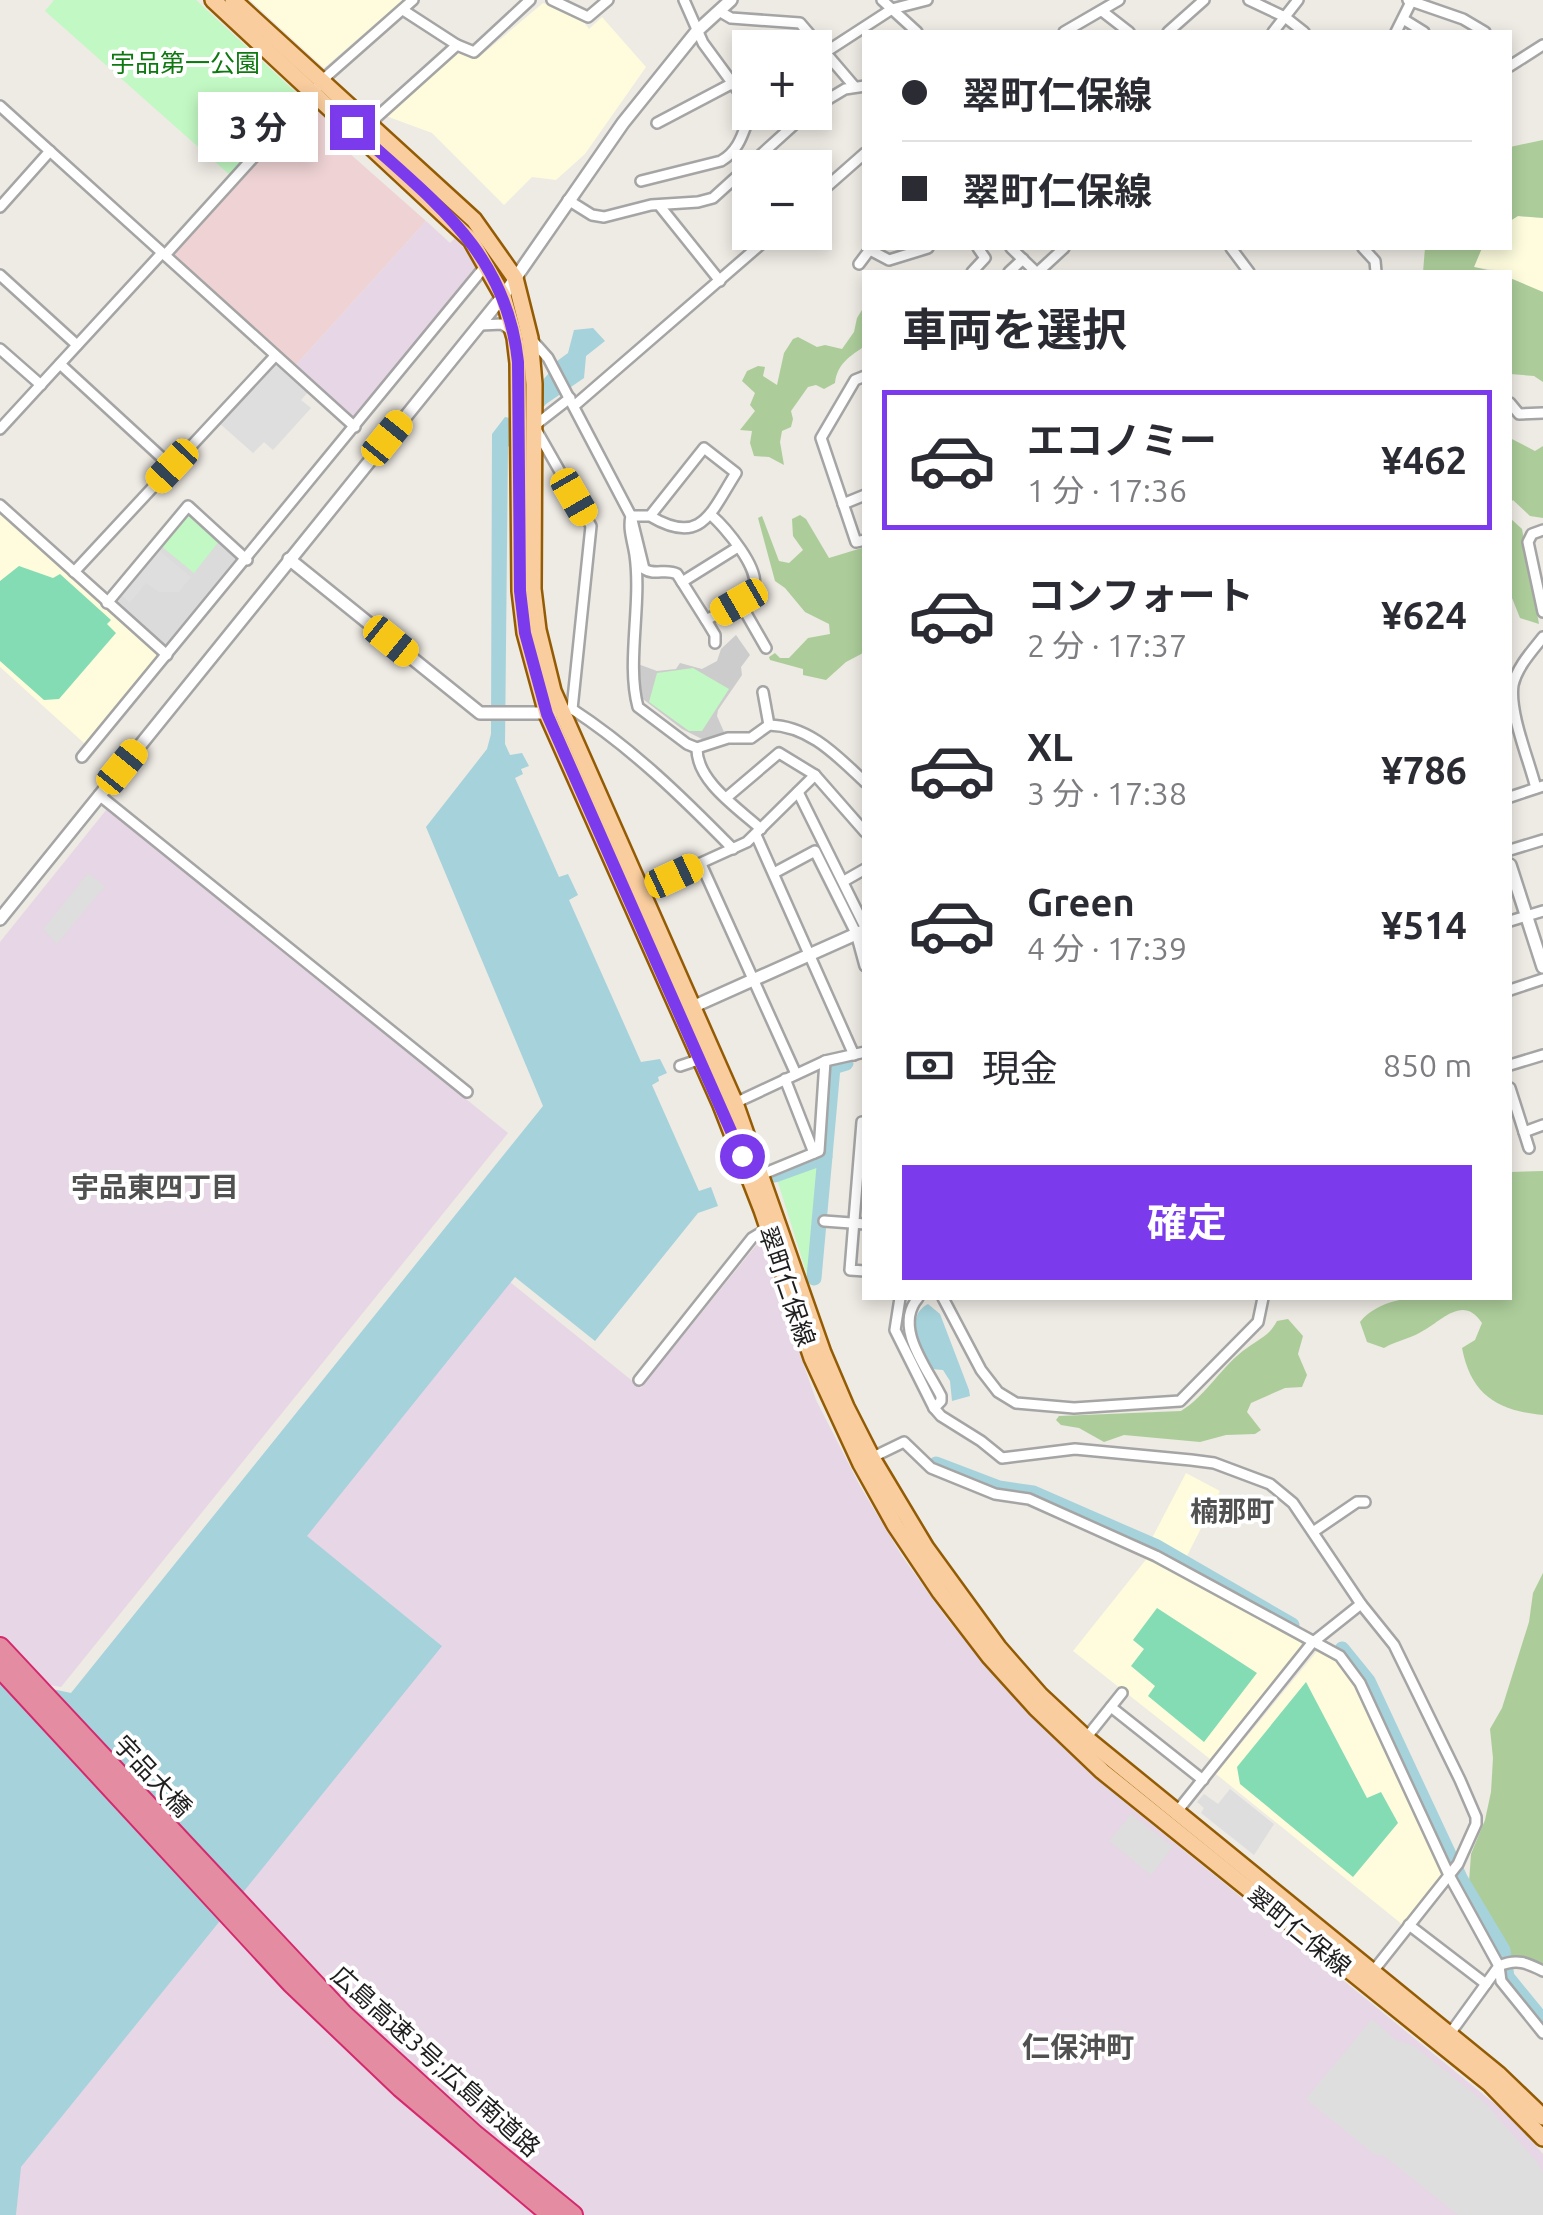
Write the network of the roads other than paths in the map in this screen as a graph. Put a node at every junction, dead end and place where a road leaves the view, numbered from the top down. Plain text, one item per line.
1 (214, 0) edge
2 (233, 0) edge
3 (413, 0) edge
4 (530, 0) edge
5 (552, 0) edge
6 (607, 0) edge
7 (684, 0) edge
8 (731, 0) edge
9 (882, 0) edge
10 (928, 0) edge
11 (1119, 0) edge
12 (1204, 0) edge
13 (1249, 0) edge
14 (1298, 0) edge
15 (1410, 0) edge
16 (402, 10) junction
17 (892, 10) junction
18 (719, 11) junction
19 (1102, 11) junction
20 (1285, 16) junction
21 (1403, 18) junction
22 (1082, 28) edge
23 (804, 30) edge
24 (914, 30) edge
25 (1126, 30) edge
26 (1170, 30) edge
27 (1274, 30) edge
28 (1302, 30) edge
29 (1397, 30) edge
30 (1421, 30) edge
31 (1482, 30) edge
32 (697, 32) junction
33 (457, 45) junction
34 (1543, 45) edge
35 (832, 48) edge
36 (832, 65) edge
37 (1512, 65) edge
38 (732, 83) edge
39 (732, 85) edge
40 (317, 86) junction
41 (859, 86) edge
42 (832, 99) edge
43 (0, 106) edge
44 (657, 123) dead end
45 (369, 124) junction
46 (743, 130) edge
47 (788, 130) edge
48 (50, 152) junction
49 (862, 157) edge
50 (641, 180) dead end
51 (832, 182) edge
52 (568, 200) junction
53 (1, 203) edge
54 (659, 205) junction
55 (754, 250) edge
56 (869, 250) edge
57 (872, 250) edge
58 (922, 250) edge
59 (980, 250) edge
60 (1014, 250) edge
61 (1062, 250) edge
62 (1365, 250) edge
63 (1379, 250) edge
64 (164, 254) junction
65 (1023, 259) junction
66 (1374, 261) junction
67 (859, 264) dead end
68 (489, 266) junction
69 (974, 270) edge
70 (1010, 270) edge
71 (1035, 270) edge
72 (1039, 270) edge
73 (1376, 270) edge
74 (0, 275) edge
75 (514, 278) junction
76 (720, 281) junction
77 (503, 296) junction
78 (476, 329) junction
79 (523, 338) junction
80 (78, 345) junction
81 (0, 348) edge
82 (275, 356) junction
83 (60, 364) junction
84 (862, 377) edge
85 (40, 385) junction
86 (570, 400) junction
87 (1512, 405) edge
88 (1543, 414) edge
89 (534, 423) junction
90 (1, 426) edge
91 (355, 427) junction
92 (172, 466) junction
93 (862, 497) edge
94 (0, 504) edge
95 (843, 504) junction
96 (710, 515) junction
97 (631, 516) junction
98 (650, 516) junction
99 (1543, 530) edge
100 (862, 541) edge
101 (738, 547) junction
102 (289, 559) junction
103 (247, 560) junction
104 (74, 572) junction
105 (682, 582) junction
106 (739, 602) junction
107 (108, 603) junction
108 (1543, 612) edge
109 (706, 620) junction
110 (1543, 638) edge
111 (715, 643) dead end
112 (766, 648) dead end
113 (168, 655) junction
114 (764, 692) dead end
115 (560, 711) junction
116 (769, 725) junction
117 (697, 748) junction
118 (82, 757) dead end
119 (815, 775) junction
120 (862, 779) edge
121 (1540, 787) edge
122 (798, 792) junction
123 (99, 795) junction
124 (1512, 796) edge
125 (726, 798) junction
126 (862, 829) edge
127 (759, 832) junction
128 (1543, 840) edge
129 (733, 849) junction
130 (1512, 849) edge
131 (701, 864) junction
132 (862, 871) edge
133 (1512, 871) edge
134 (774, 872) junction
135 (844, 881) junction
136 (634, 894) junction
137 (1543, 911) edge
138 (1526, 916) junction
139 (0, 918) edge
140 (1512, 920) edge
141 (862, 930) edge
142 (810, 952) junction
143 (1543, 967) edge
144 (754, 979) junction
145 (1543, 979) edge
146 (1512, 989) edge
147 (686, 1009) junction
148 (860, 1053) edge
149 (1543, 1055) edge
150 (700, 1059) junction
151 (825, 1060) junction
152 (1512, 1064) edge
153 (680, 1066) dead end
154 (796, 1074) junction
155 (784, 1079) junction
156 (467, 1092) dead end
157 (736, 1103) junction
158 (1514, 1113) edge
159 (862, 1122) edge
160 (1543, 1125) edge
161 (1524, 1132) junction
162 (1529, 1148) dead end
163 (814, 1153) junction
164 (763, 1174) junction
165 (862, 1176) edge
166 (824, 1221) dead end
167 (853, 1223) junction
168 (862, 1224) edge
169 (773, 1226) junction
170 (862, 1271) edge
171 (900, 1300) edge
172 (917, 1300) edge
173 (944, 1300) edge
174 (1263, 1300) edge
175 (638, 1380) dead end
176 (934, 1408) junction
177 (866, 1461) junction
178 (1365, 1502) dead end
179 (1313, 1532) junction
180 (953, 1597) junction
181 (1360, 1604) junction
182 (1312, 1643) junction
183 (0, 1647) edge
184 (0, 1668) edge
185 (1122, 1693) dead end
186 (1112, 1707) junction
187 (1086, 1738) junction
188 (1203, 1780) junction
189 (1172, 1819) junction
190 (1453, 1870) junction
191 (1409, 1925) junction
192 (265, 1944) junction
193 (1503, 1964) junction
194 (1543, 1971) edge
195 (1368, 1979) junction
196 (1486, 1984) junction
197 (1543, 2033) edge
198 (1445, 2040) junction
199 (1539, 2116) edge
200 (1543, 2138) edge
201 (551, 2215) edge
202 (574, 2215) edge

1 - 40 main road, 翠町仁保線
2 - 40 main road, 翠町仁保線
3 - 16 street
4 - 33 street
5 - 6 street
7 - 32 street
8 - 18 street
9 - 17 street
10 - 17 street
11 - 19 street
12 - 26 street
13 - 20 street
14 - 20 street
15 - 21 street
15 - 31 street
16 - 33 street
16 - 40 street
17 - 24 street
17 - 35 street
18 - 23 street
18 - 32 street
19 - 22 street
19 - 25 street
20 - 27 street
20 - 28 street
21 - 29 street
21 - 30 street
32 - 38 street
32 - 52 street
33 - 45 street
34 - 37 street
36 - 41 street
39 - 44 street
40 - 45 main road, 翠町仁保線
40 - 64 street
40 - 68 main road, 翠町仁保線
41 - 42 street
43 - 48 street
45 - 75 main road, 翠町仁保線
46 - 50 street
47 - 54 street
48 - 53 street
48 - 64 street
49 - 51 street
52 - 54 street
52 - 75 street
54 - 76 street
55 - 76 street
56 - 67 street
57 - 58 street
59 - 69 street
60 - 65 street
61 - 72 street
62 - 66 street
63 - 66 street
64 - 80 street
64 - 82 street
65 - 70 street
65 - 71 street
66 - 73 street
68 - 77 main road, 翠町仁保線
68 - 91 street
74 - 80 street
75 - 77 street
75 - 79 main road, 翠町仁保線
76 - 86 street
77 - 78 street
77 - 79 main road, 翠町仁保線
78 - 79 street
78 - 102 street
79 - 86 street
79 - 89 main road, 翠町仁保線
79 - 115 main road, 翠町仁保線
80 - 83 street
81 - 85 street
82 - 91 street
82 - 92 street
83 - 85 street
83 - 92 street
84 - 95 street
85 - 90 street
86 - 89 street
86 - 97 street
87 - 88 street
89 - 115 main road, 翠町仁保線
89 - 115 street
91 - 103 street
92 - 104 street
93 - 95 street
94 - 104 street
95 - 100 street
96 - 98 street
96 - 98 street
96 - 101 street
97 - 98 street
97 - 105 street
97 - 117 street
99 - 108 street
101 - 105 street
101 - 106 street
102 - 115 street
102 - 123 street
103 - 107 street
103 - 113 street
104 - 107 street
105 - 109 street
106 - 109 street
106 - 112 street
107 - 113 street
109 - 111 street
110 - 121 street
113 - 118 street
114 - 116 street
115 - 129 street
115 - 136 main road, 翠町仁保線
116 - 117 street
116 - 120 street
117 - 125 street
119 - 122 street
119 - 125 street
119 - 126 street
121 - 124 street
122 - 127 street
122 - 135 street
123 - 139 street
123 - 156 street
125 - 127 street
127 - 129 street
127 - 134 street
128 - 130 street
129 - 131 street
131 - 136 street
131 - 144 street
132 - 135 street
133 - 138 street
134 - 141 street
134 - 142 street
135 - 141 street
136 - 147 main road, 翠町仁保線
137 - 138 street
138 - 140 street
138 - 143 street
141 - 142 street
142 - 144 street
142 - 148 street
144 - 147 street
144 - 154 street
145 - 146 street
147 - 150 main road, 翠町仁保線
147 - 157 main road, 翠町仁保線
148 - 151 street
149 - 152 street
150 - 153 street
150 - 169 main road, 翠町仁保線
151 - 154 street
151 - 163 street
154 - 155 street
155 - 157 street
155 - 163 street
157 - 164 main road, 翠町仁保線
158 - 161 street
159 - 165 street
160 - 161 street
161 - 162 street
163 - 164 street
164 - 169 main road, 翠町仁保線
165 - 167 street
166 - 167 street
167 - 168 street
167 - 170 street
169 - 175 street
169 - 177 main road, 翠町仁保線
171 - 176 street
172 - 176 street
173 - 174 street
176 - 179 street
177 - 180 main road, 翠町仁保線
177 - 182 street
178 - 179 street
179 - 181 street
180 - 187 main road, 翠町仁保線
180 - 189 main road, 翠町仁保線
181 - 182 street
181 - 190 street
182 - 188 street
182 - 190 street
183 - 192 highway, 宇品大橋
184 - 192 highway, 宇品大橋
185 - 186 street
186 - 187 street
186 - 188 street
187 - 189 main road, 翠町仁保線
188 - 189 street
189 - 195 main road, 翠町仁保線
190 - 191 street
190 - 193 street
191 - 195 street
191 - 196 street
192 - 201 highway, 広島高速3号;広島南道路
192 - 202 highway, 広島高速3号;広島南道路
193 - 194 street
193 - 196 street
193 - 197 street
195 - 198 main road, 翠町仁保線
196 - 198 street
198 - 199 main road, 翠町仁保線
199 - 200 main road, 翠町仁保線

